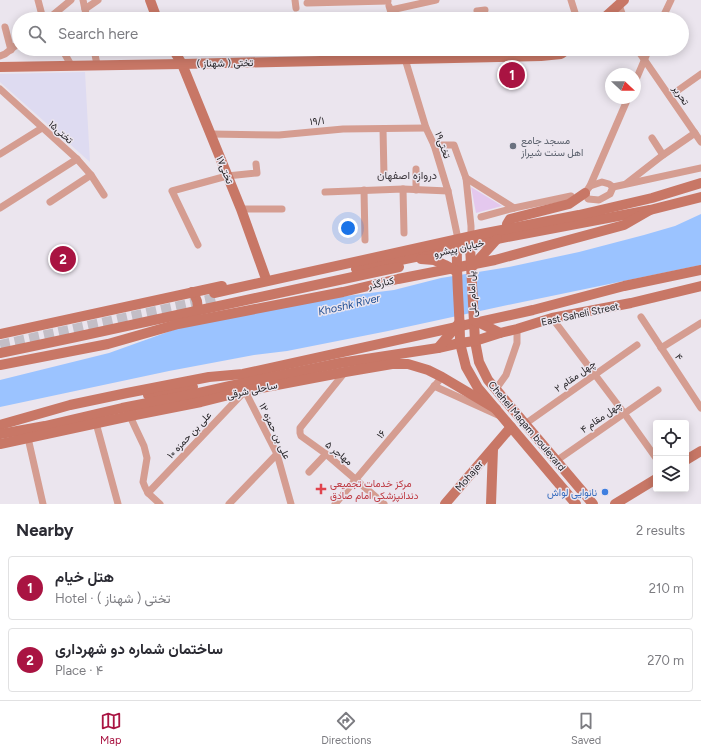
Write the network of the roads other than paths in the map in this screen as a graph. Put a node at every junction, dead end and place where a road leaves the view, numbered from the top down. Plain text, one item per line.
1 (38, 0) edge
2 (71, 0) edge
3 (83, 0) edge
4 (98, 0) edge
5 (150, 0) edge
6 (436, 0) edge
7 (571, 0) edge
8 (671, 0) edge
9 (388, 1) edge
10 (621, 2) edge
11 (307, 3) dead end
12 (85, 9) junction
13 (390, 10) joint
14 (485, 10) dead end
15 (41, 12) edge
16 (56, 12) edge
17 (86, 12) edge
18 (154, 12) edge
19 (477, 12) edge
20 (575, 12) edge
21 (610, 12) edge
22 (623, 12) edge
23 (665, 12) edge
24 (5, 27) dead end
25 (11, 50) joint
26 (0, 56) edge
27 (66, 56) edge
28 (95, 56) edge
29 (177, 56) edge
30 (359, 56) edge
31 (404, 56) edge
32 (642, 56) edge
33 (646, 56) edge
34 (645, 60) junction
35 (182, 64) junction
36 (71, 66) junction
37 (0, 67) edge
38 (641, 69) edge
39 (701, 74) edge
40 (0, 89) edge
41 (670, 96) junction
42 (3, 97) edge
43 (625, 104) edge
44 (42, 128) junction
45 (383, 128) junction
46 (426, 128) junction
47 (695, 133) junction
48 (210, 134) junction
49 (652, 138) dead end
50 (701, 142) edge
51 (434, 145) junction
52 (0, 154) edge
53 (663, 155) junction
54 (77, 159) junction
55 (256, 164) dead end
56 (701, 168) edge
57 (416, 169) dead end
58 (91, 175) junction
59 (227, 176) junction
60 (384, 176) dead end
61 (466, 178) junction
62 (701, 183) edge
63 (626, 184) junction
64 (613, 187) junction
65 (404, 189) junction
66 (364, 190) junction
67 (416, 190) junction
68 (588, 190) junction
69 (448, 191) junction
70 (325, 192) dead end
71 (104, 195) dead end
72 (571, 196) dead end
73 (701, 197) edge
74 (50, 202) dead end
75 (0, 208) edge
76 (514, 208) junction
77 (241, 209) junction
78 (282, 209) dead end
79 (650, 210) junction
80 (481, 217) dead end
81 (507, 228) junction
82 (404, 233) dead end
83 (497, 239) junction
84 (365, 240) dead end
85 (471, 241) junction
86 (458, 243) junction
87 (198, 245) dead end
88 (430, 250) junction
89 (421, 259) junction
90 (471, 268) junction
91 (701, 270) edge
92 (456, 271) junction
93 (264, 276) junction
94 (701, 286) edge
95 (192, 292) junction
96 (212, 293) junction
97 (208, 308) junction
98 (197, 311) junction
99 (641, 317) dead end
100 (552, 318) junction
101 (474, 320) junction
102 (460, 322) junction
103 (701, 323) edge
104 (517, 329) junction
105 (500, 333) junction
106 (0, 334) edge
107 (475, 341) junction
108 (460, 343) junction
109 (108, 344) junction
110 (638, 345) dead end
111 (438, 348) junction
112 (661, 348) junction
113 (0, 353) edge
114 (0, 360) edge
115 (0, 365) edge
116 (345, 372) junction
117 (243, 374) junction
118 (595, 374) junction
119 (442, 377) junction
120 (434, 386) junction
121 (496, 389) junction
122 (658, 390) dead end
123 (245, 391) junction
124 (701, 408) edge
125 (499, 413) junction
126 (624, 414) junction
127 (130, 416) junction
128 (96, 423) junction
129 (525, 424) junction
130 (0, 425) edge
131 (45, 426) junction
132 (512, 427) junction
133 (0, 434) edge
134 (28, 438) junction
135 (0, 444) edge
136 (493, 449) junction
137 (701, 451) edge
138 (277, 454) junction
139 (326, 454) junction
140 (655, 456) edge
141 (689, 458) edge
142 (556, 461) junction
143 (309, 472) dead end
144 (356, 480) junction
145 (653, 481) edge
146 (148, 493) junction
147 (43, 504) edge
148 (118, 504) edge
149 (160, 504) edge
150 (229, 504) edge
151 (291, 504) edge
152 (335, 504) edge
153 (384, 504) edge
154 (445, 504) edge
155 (491, 504) edge
156 (576, 504) edge
157 (593, 504) edge
158 (615, 504) edge

1 - 15 street
2 - 16 street
3 - 12 street
4 - 12 street
5 - 18 main road
6 - 13 street
7 - 20 street
8 - 23 street
9 - 11 street
9 - 13 street
10 - 21 main road
10 - 22 street
12 - 17 street
14 - 19 street
24 - 25 street
25 - 26 street
27 - 36 street
28 - 35 main road, تختی ( شهناز )
28 - 36 main road, تختی ( شهناز )
29 - 35 main road, تختی۱۷
30 - 35 main road, تختی ( شهناز )
31 - 46 street, تختی۱۹
32 - 34 street, تحریر
33 - 34 street
34 - 38 street
34 - 41 street, تحریر
35 - 48 main road, تختی۱۷
36 - 37 main road, تختی ( شهناز )
39 - 41 street
40 - 42 street, تختی۱۵
41 - 47 street, تحریر
42 - 44 street, تختی۱۵
43 - 68 street
44 - 52 street
44 - 54 street, تختی۱۵
45 - 46 street, ۱۹/۱
45 - 48 street, ۱۹/۱
45 - 60 street
46 - 51 street, تختی۱۹
47 - 50 street, تحریر
47 - 53 street
48 - 59 main road, تختی۱۷
49 - 53 street
51 - 61 street
51 - 69 street, تختی۱۹
53 - 63 street
54 - 58 street, تختی۱۵
54 - 75 street
55 - 59 street
56 - 63 street
57 - 67 street
58 - 71 street, تختی۱۵
58 - 74 street
59 - 77 main road, تختی۱۷
59 - 87 street
61 - 76 street
61 - 85 street
62 - 81 main road, خیابان پیشرو
63 - 64 street
64 - 68 street
64 - 68 street
65 - 66 street
65 - 67 street
65 - 82 street
66 - 70 street
66 - 84 street
67 - 69 street
68 - 81 main road
69 - 86 street, تختی۱۹
72 - 76 street
73 - 79 main road, خیابان پیشرو
76 - 80 street
77 - 78 street
77 - 93 main road, تختی۱۷
79 - 83 main road, خیابان پیشرو
79 - 109 main road, کنارگذر
81 - 85 main road, خیابان پیشرو
83 - 85 main road, خیابان پیشرو
83 - 90 main road, bridge
85 - 86 main road, خیابان پیشرو
85 - 90 main road, پل امام علی, bridge
86 - 88 main road, خیابان پیشرو
86 - 92 main road, پل امام علی, bridge
88 - 89 main road
88 - 93 main road
88 - 96 main road, خیابان پیشرو
89 - 92 main road, bridge
89 - 97 main road
90 - 101 main road, پل امام علی, bridge
91 - 117 main road
92 - 102 main road, پل امام علی, bridge
93 - 96 main road
94 - 100 main road, East Saheli Street
95 - 96 main road
95 - 98 main road
95 - 106 main road
96 - 97 main road
97 - 98 main road
98 - 113 main road
99 - 112 street, ۴
100 - 104 main road, East Saheli Street
100 - 118 street
101 - 105 main road, bridge
101 - 107 main road, پل امام علی, bridge
102 - 108 main road, پل امام علی, bridge
102 - 111 main road, bridge
103 - 112 street
104 - 105 main road, East Saheli Street
104 - 121 street
105 - 107 main road, East Saheli Street
107 - 108 main road, East Saheli Street
107 - 121 main road, Chehel Maqam boulevard
108 - 111 main road, ساحلی شرقی
108 - 125 main road, Chehel Maqam boulevard
109 - 114 main road
109 - 115 main road
110 - 118 street, چهل مقام ۲
111 - 131 main road, ساحلی شرقی
112 - 124 street, ۴
116 - 119 main road, ساحلی شرقی
116 - 123 main road, ساحلی شرقی
116 - 139 street, ۵ مهاجر
117 - 130 main road
117 - 131 main road
118 - 126 street
118 - 129 street, چهل مقام ۲
119 - 120 street, ۱۶
119 - 125 main road, ساحلی شرقی
120 - 125 street
120 - 144 street, ۱۶
121 - 129 main road, Chehel Maqam boulevard
122 - 126 street, چهل مقام ۴
123 - 127 main road, ساحلی شرقی
123 - 138 street, ۱۲ علی بن حمزه
123 - 146 street, ۱۰ علی بن حمزه
125 - 132 main road, Chehel Maqam boulevard
126 - 140 street
126 - 142 street, چهل مقام ۴
127 - 128 main road, ساحلی شرقی
127 - 146 street
128 - 134 main road, ساحلی شرقی
128 - 148 street
129 - 142 main road, Chehel Maqam boulevard
131 - 133 main road, ساحلی شرقی
132 - 136 main road, Mohajer
132 - 156 main road, Chehel Maqam boulevard
134 - 135 main road, ساحلی شرقی
134 - 147 street
136 - 154 main road, Mohajer
136 - 155 main road
137 - 141 main road
138 - 150 street
138 - 151 street, ۱۲ علی بن حمزه
139 - 143 street
139 - 144 street, ۵ مهاجر
142 - 157 main road, Chehel Maqam boulevard
144 - 152 street, ۱۶
144 - 153 street, ۵ مهاجر
145 - 158 main road
146 - 149 street

